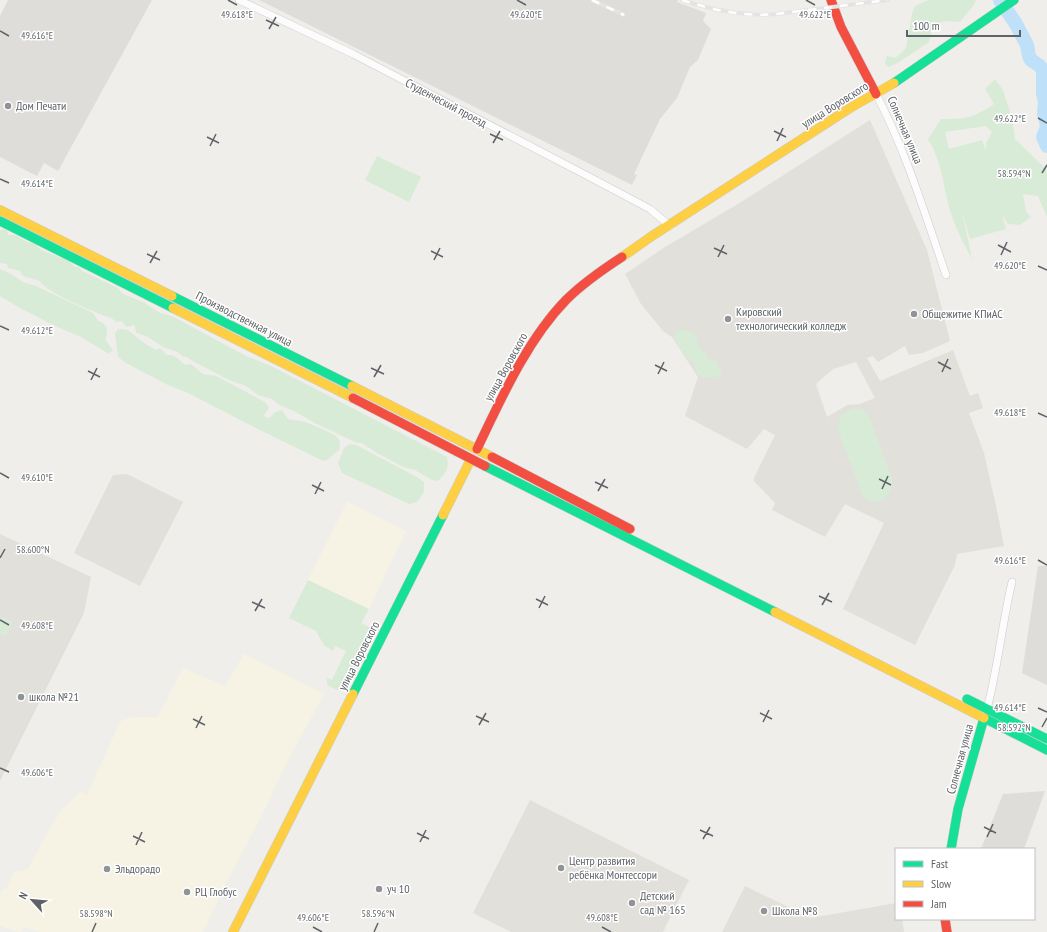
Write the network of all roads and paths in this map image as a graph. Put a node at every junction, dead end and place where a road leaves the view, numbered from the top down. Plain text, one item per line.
1 (239, 0) edge
2 (831, 0) edge
3 (1014, 0) edge
4 (876, 94) junction
5 (0, 210) edge
6 (0, 221) edge
7 (670, 226) junction
8 (946, 275) dead end
9 (477, 449) junction
10 (471, 459) junction
11 (1012, 582) dead end
12 (985, 713) junction
13 (1047, 739) edge
14 (1047, 750) edge
15 (951, 848) edge
16 (945, 920) edge
17 (233, 932) edge
18 (947, 932) edge

1 - 7 street, Студенческий проезд
2 - 4 main road, Солнечная улица
3 - 4 main road, улица Воровского
4 - 7 main road, улица Воровского
4 - 8 street, Солнечная улица
5 - 9 main road, Производственная улица
6 - 10 main road, Производственная улица
7 - 9 main road, улица Воровского
9 - 10 main road, улица Воровского
9 - 12 main road, Производственная улица
10 - 12 main road, Производственная улица
10 - 17 main road, улица Воровского
11 - 12 street, Солнечная улица
12 - 13 main road
12 - 14 main road
12 - 15 main road, Солнечная улица
16 - 18 main road

